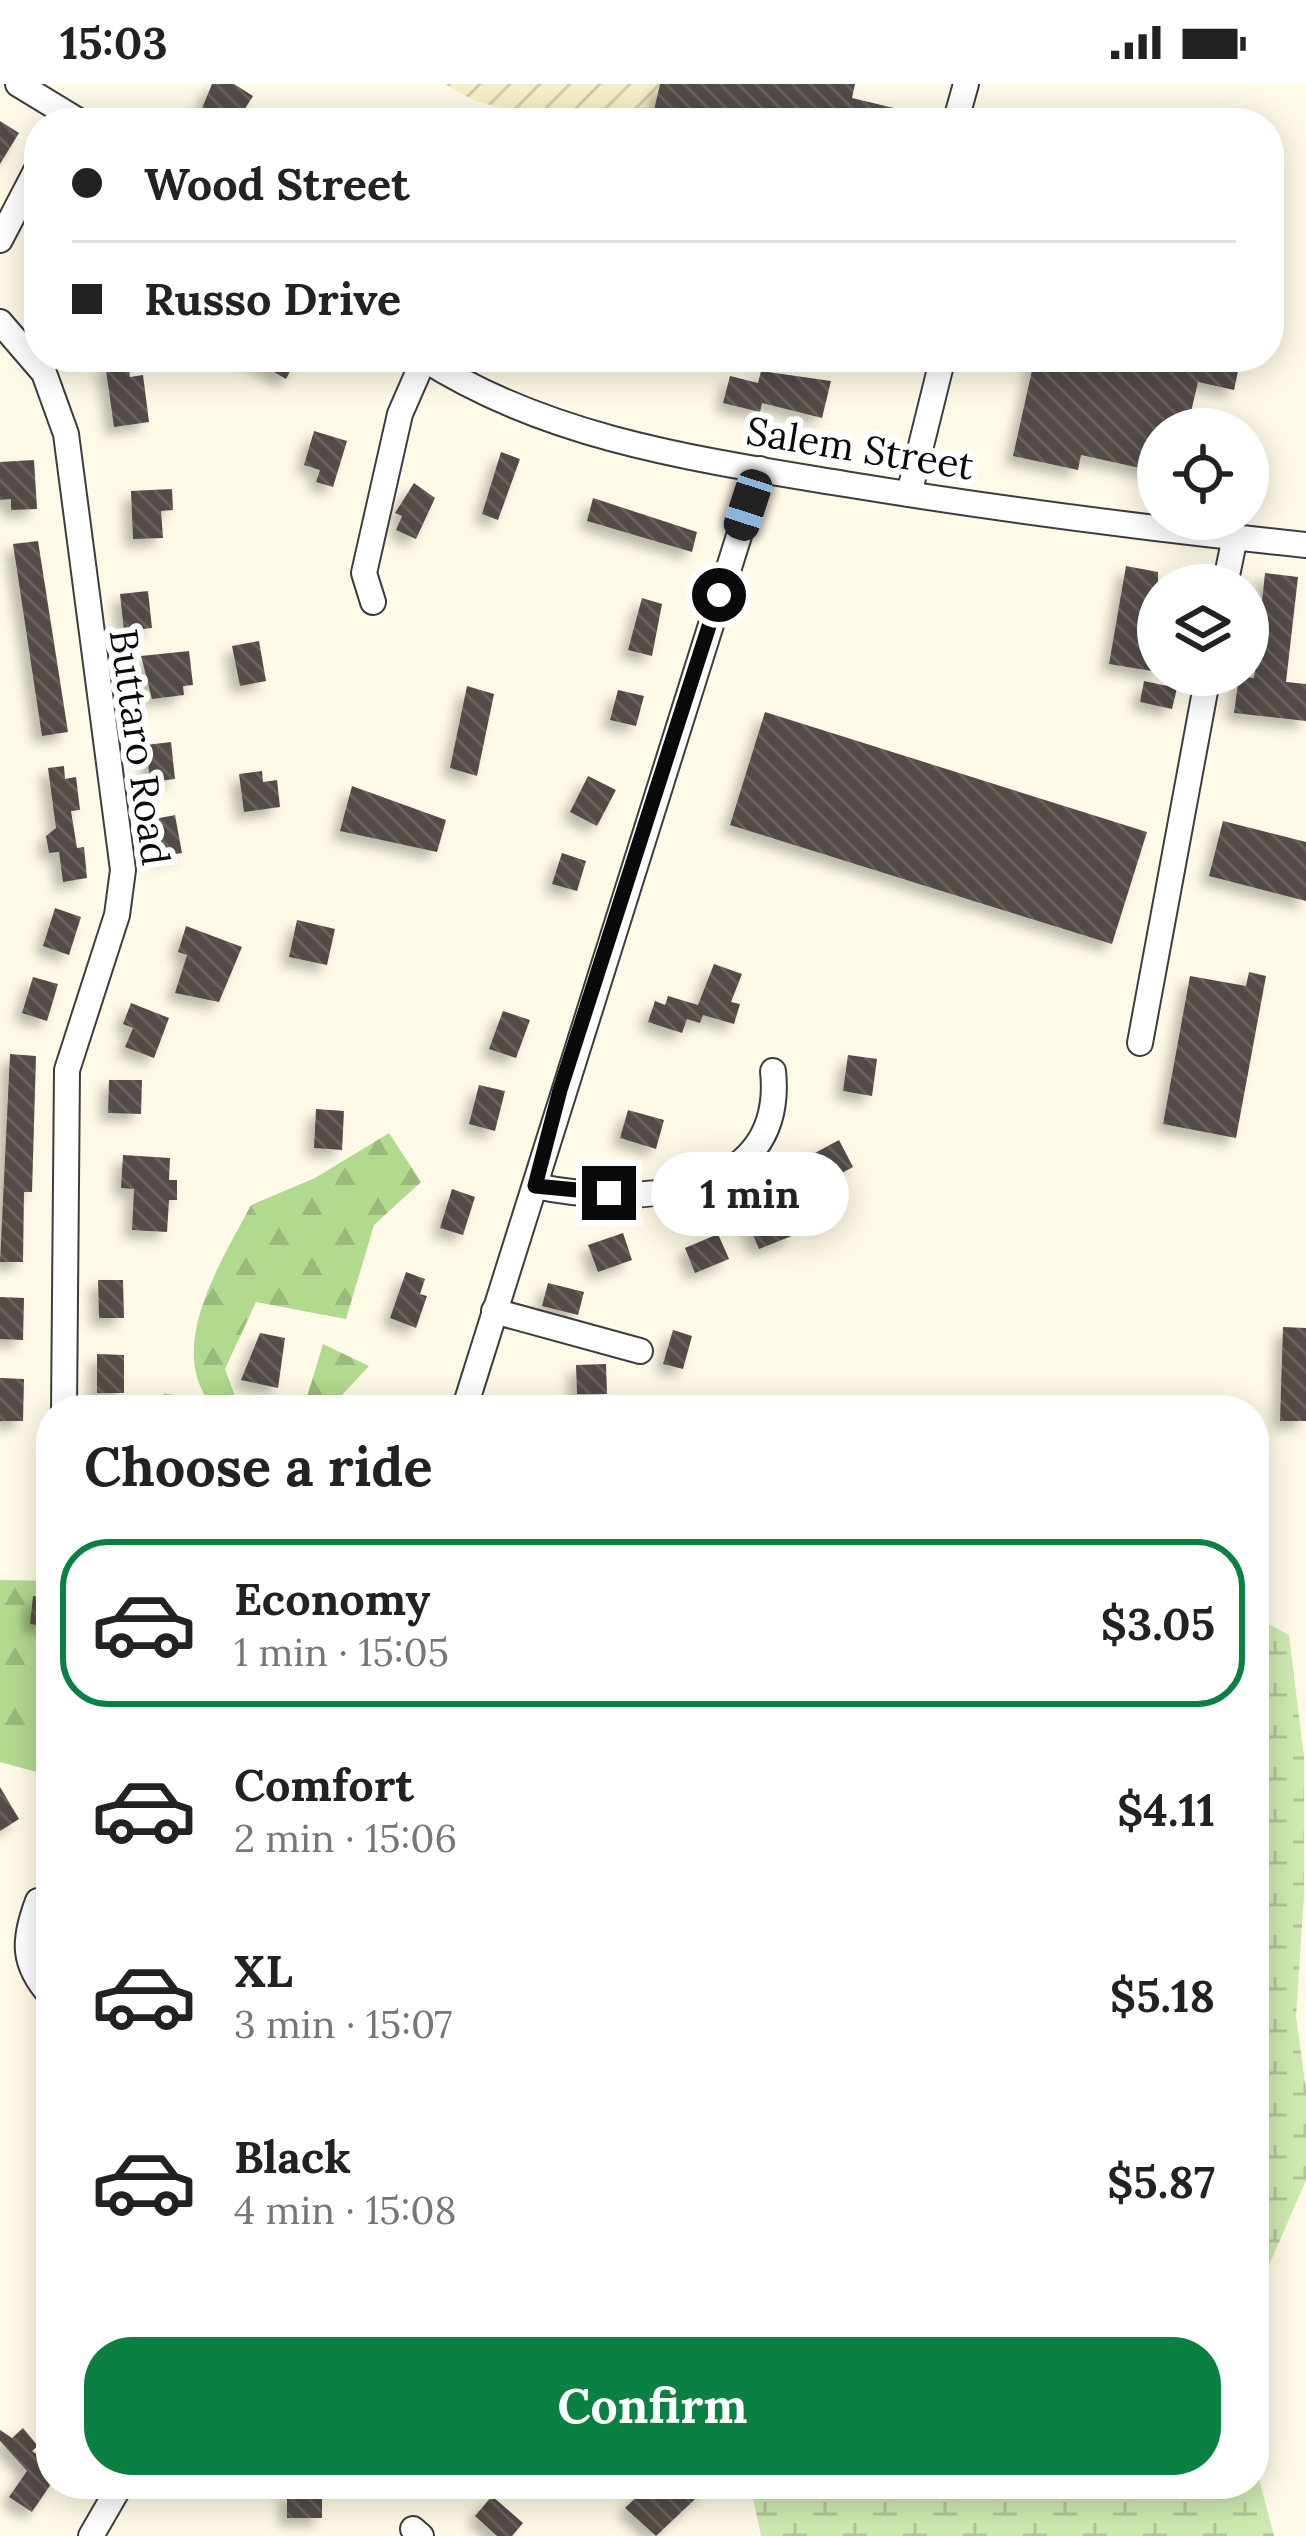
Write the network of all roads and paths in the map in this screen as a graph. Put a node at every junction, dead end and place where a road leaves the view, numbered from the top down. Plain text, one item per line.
1 (24, 86) edge
2 (55, 108) edge
3 (24, 194) edge
4 (0, 240) edge
5 (0, 322) edge
6 (24, 350) edge
7 (42, 372) edge
8 (417, 372) edge
9 (447, 372) edge
10 (939, 372) edge
11 (760, 469) junction
12 (908, 494) junction
13 (1137, 524) edge
14 (1261, 540) edge
15 (1306, 545) edge
16 (373, 602) dead end
17 (1204, 696) edge
18 (1140, 1043) dead end
19 (773, 1070) dead end
20 (535, 1186) junction
21 (494, 1311) junction
22 (640, 1351) dead end
23 (64, 1395) edge
24 (469, 1395) edge
25 (36, 1910) edge
26 (36, 1976) edge
27 (112, 2499) edge
28 (91, 2536) edge

1 - 2 street
3 - 4 street
5 - 6 street, Buttaro Road
7 - 23 street, Buttaro Road
8 - 16 street
9 - 11 street, Salem Street
10 - 12 street
11 - 12 street, Salem Street
11 - 20 street
12 - 13 street, Salem Street
14 - 15 street, Salem Street
17 - 18 street
19 - 20 street
20 - 21 street
21 - 22 street
21 - 24 street
25 - 26 street
27 - 28 street

